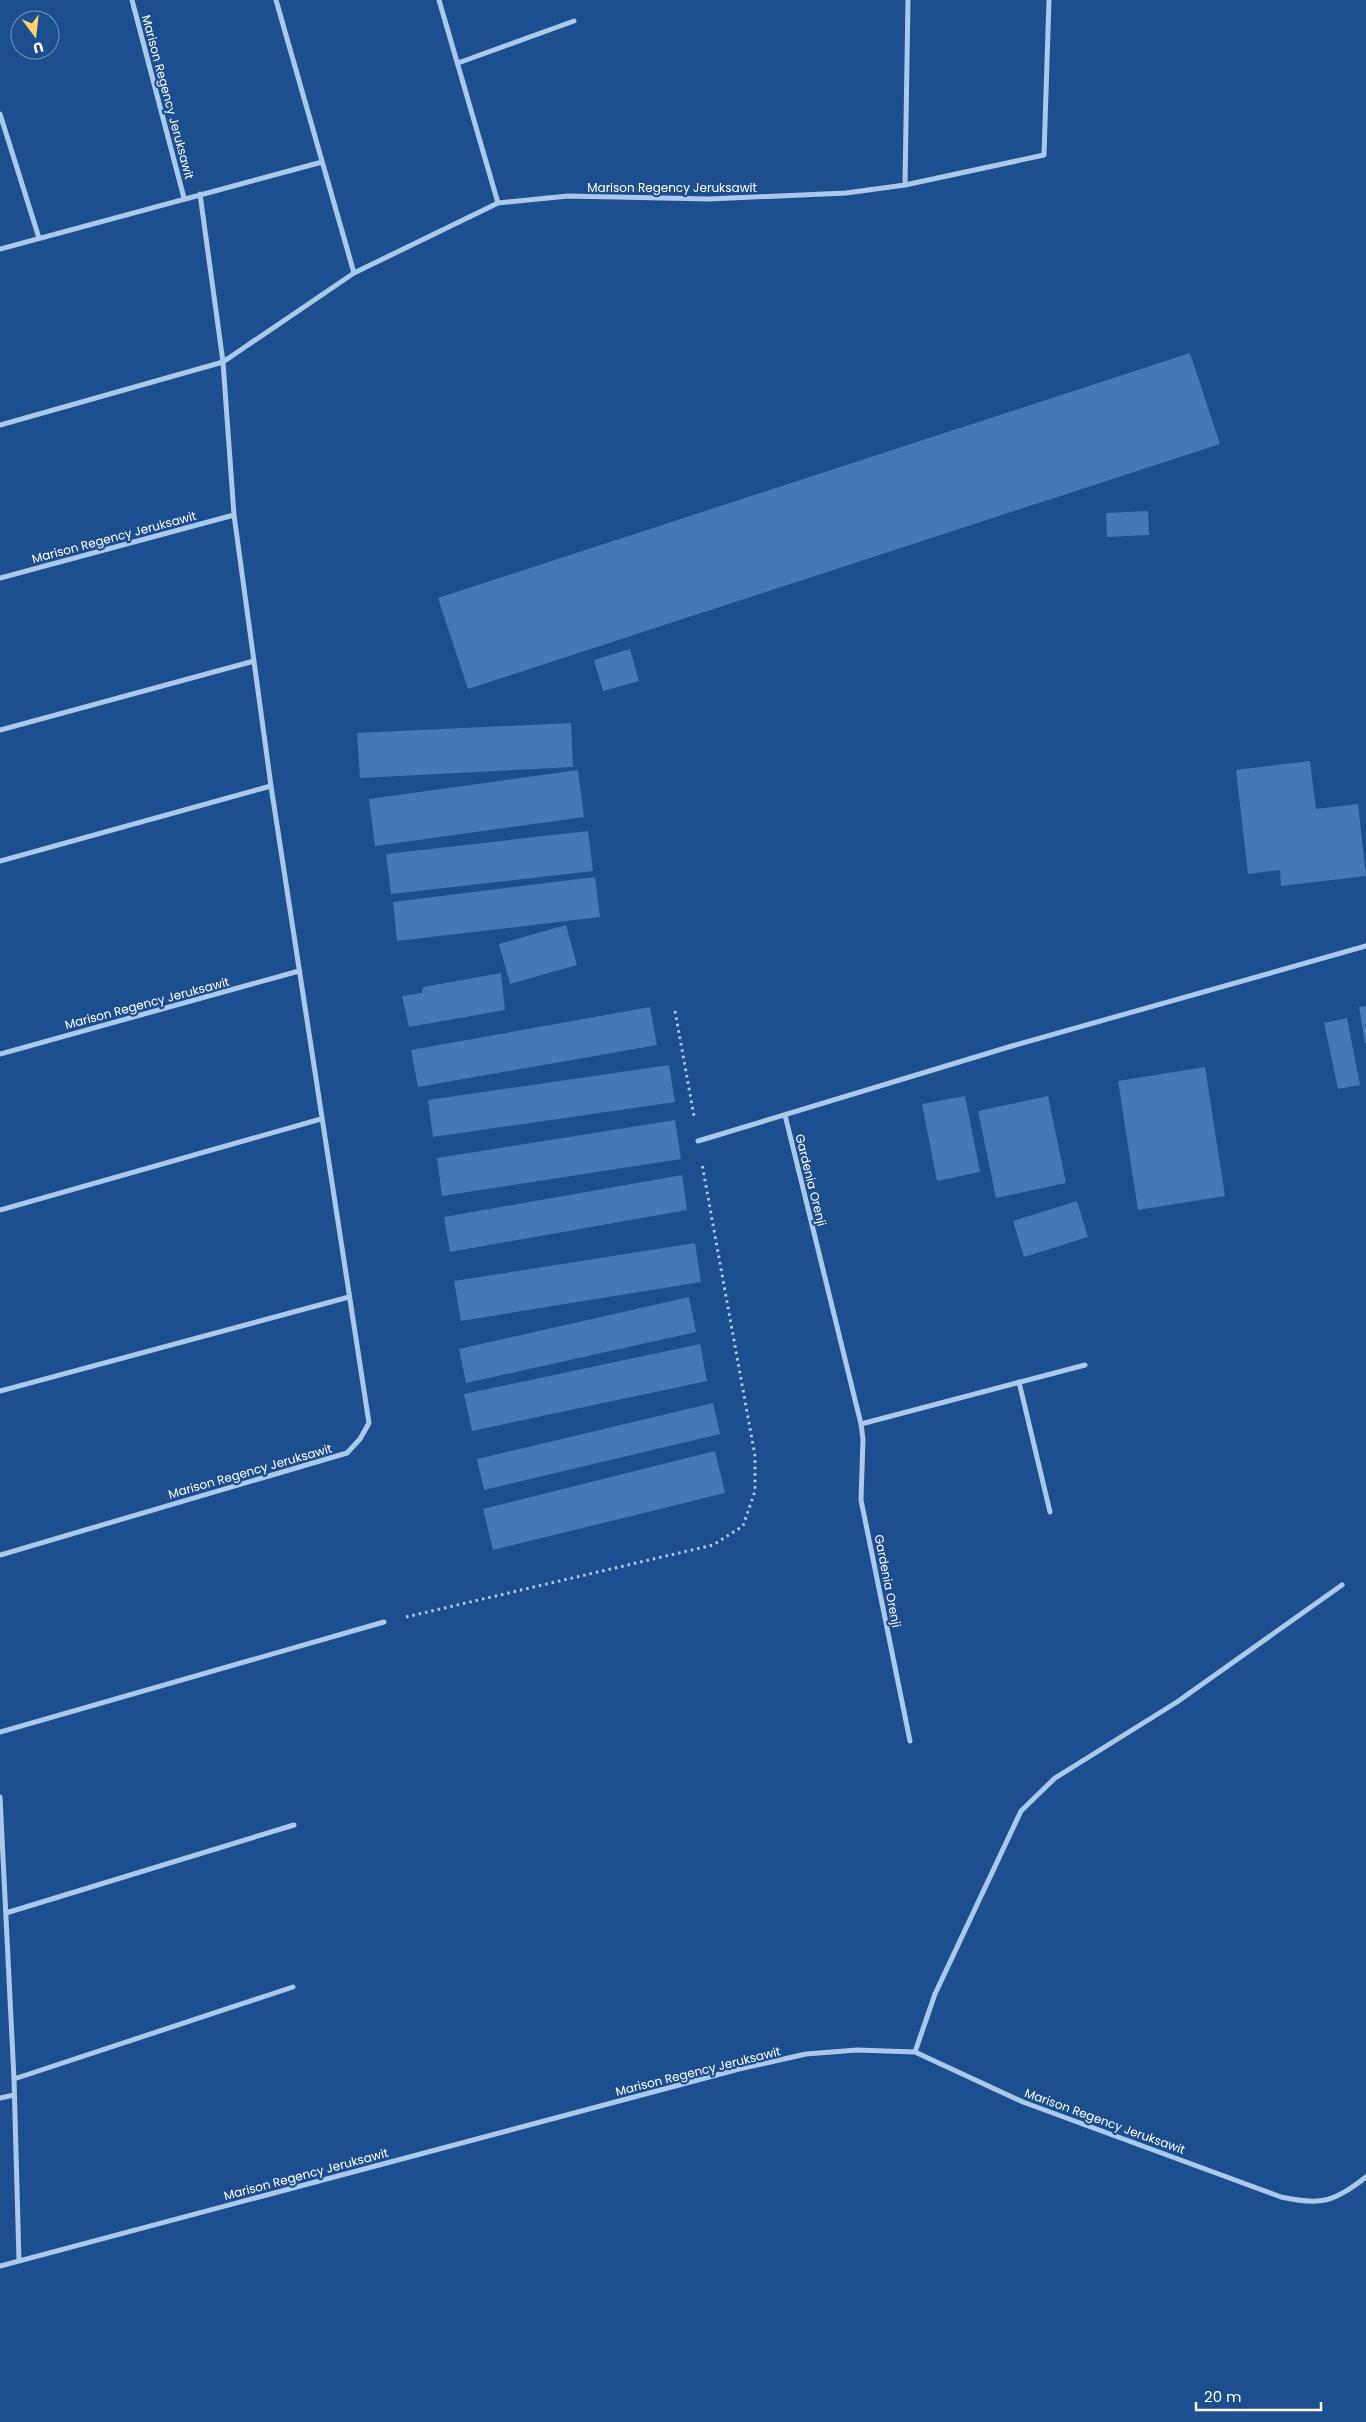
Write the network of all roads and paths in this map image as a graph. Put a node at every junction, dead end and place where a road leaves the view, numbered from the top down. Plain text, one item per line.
1 (132, 0) edge
2 (276, 0) edge
3 (439, 0) edge
4 (908, 0) edge
5 (1049, 0) edge
6 (574, 21) dead end
7 (458, 64) junction
8 (0, 114) edge
9 (322, 162) junction
10 (905, 185) junction
11 (200, 194) junction
12 (184, 198) junction
13 (498, 203) junction
14 (39, 238) junction
15 (0, 249) edge
16 (354, 274) junction
17 (223, 362) junction
18 (0, 425) edge
19 (234, 515) junction
20 (0, 578) edge
21 (254, 661) junction
22 (0, 730) edge
23 (271, 786) junction
24 (0, 861) edge
25 (1366, 946) edge
26 (299, 971) junction
27 (675, 1011) dead end
28 (0, 1054) edge
29 (785, 1115) junction
30 (321, 1119) junction
31 (698, 1141) junction
32 (0, 1210) edge
33 (349, 1297) junction
34 (1085, 1365) dead end
35 (1018, 1382) junction
36 (0, 1391) edge
37 (861, 1424) junction
38 (1050, 1512) dead end
39 (0, 1555) edge
40 (1342, 1585) dead end
41 (384, 1622) joint
42 (0, 1732) edge
43 (910, 1741) dead end
44 (0, 1797) edge
45 (294, 1825) dead end
46 (6, 1913) junction
47 (6, 1926) junction
48 (0, 1928) edge
49 (293, 1987) dead end
50 (914, 2052) junction
51 (14, 2079) junction
52 (14, 2095) junction
53 (0, 2098) edge
54 (1366, 2177) edge
55 (19, 2260) junction
56 (0, 2266) edge

1 - 12 street, Marison Regency Jeruksawit
2 - 9 street
3 - 7 street
4 - 10 street
5 - 10 street, Marison Regency Jeruksawit
6 - 7 street
7 - 13 street
8 - 14 street
9 - 11 street, Marison Regency Jeruksawit
9 - 16 street
10 - 13 street, Marison Regency Jeruksawit
11 - 12 street, Marison Regency Jeruksawit
11 - 17 street, Marison Regency Jeruksawit
12 - 14 street, Marison Regency Jeruksawit
13 - 16 street, Marison Regency Jeruksawit
14 - 15 street, Marison Regency Jeruksawit
16 - 17 street, Marison Regency Jeruksawit
17 - 18 street, Marison Regency Jeruksawit
17 - 19 street, Marison Regency Jeruksawit
19 - 20 street, Marison Regency Jeruksawit
19 - 21 street, Marison Regency Jeruksawit
21 - 22 street
21 - 23 street, Marison Regency Jeruksawit
23 - 24 street
23 - 26 street, Marison Regency Jeruksawit
25 - 29 street
26 - 28 street, Marison Regency Jeruksawit
26 - 30 street, Marison Regency Jeruksawit
27 - 31 path
29 - 31 street
29 - 37 street, Gardenia Orenji
30 - 32 street
30 - 33 street, Marison Regency Jeruksawit
31 - 41 path
33 - 36 street
33 - 39 street, Marison Regency Jeruksawit
34 - 35 street
35 - 37 street
35 - 38 street
37 - 43 street, Gardenia Orenji
40 - 50 street
41 - 42 street
44 - 46 street
45 - 46 street
46 - 47 street
47 - 48 street
47 - 51 street
49 - 51 street
50 - 54 street, Marison Regency Jeruksawit
50 - 55 street, Marison Regency Jeruksawit
51 - 52 street
52 - 53 street
52 - 55 street
55 - 56 street, Marison Regency Jeruksawit

